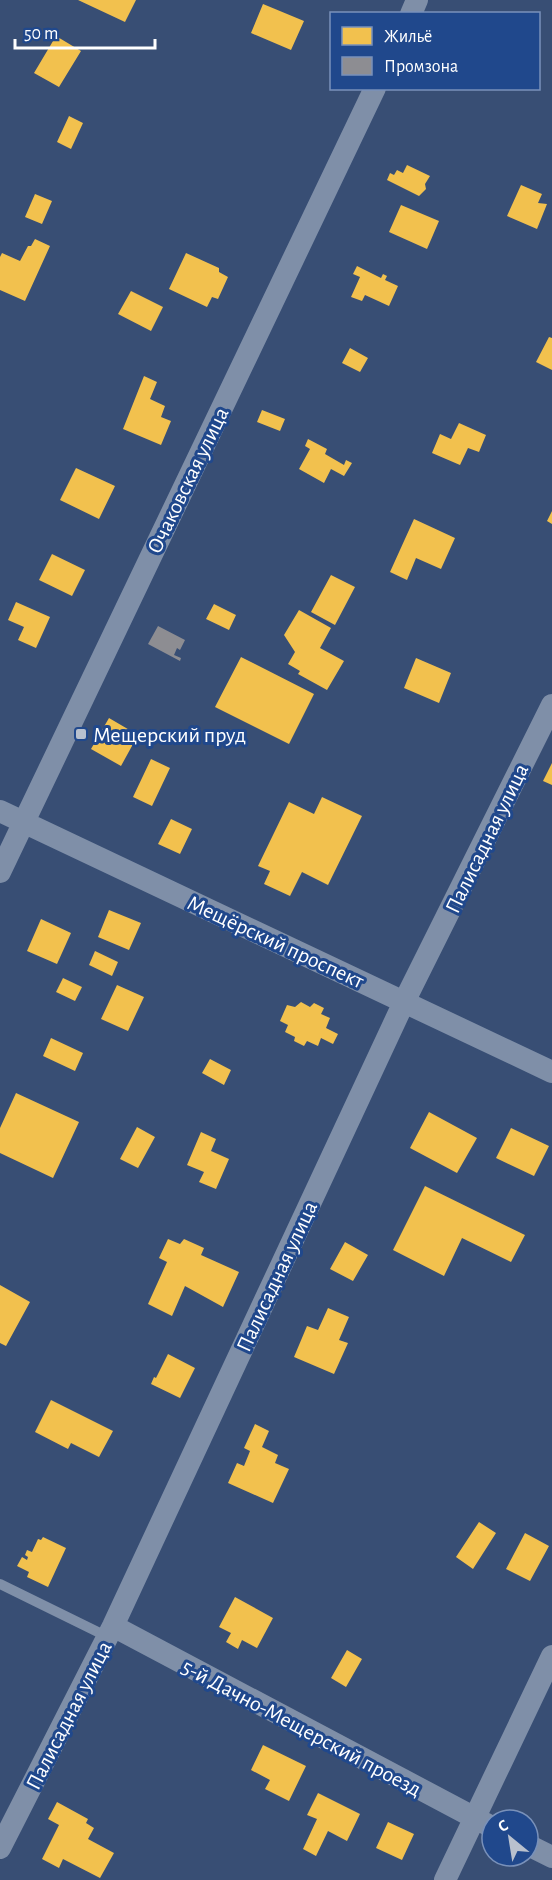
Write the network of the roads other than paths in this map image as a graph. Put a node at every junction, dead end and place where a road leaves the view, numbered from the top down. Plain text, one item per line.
1 (374, 90) edge
2 (552, 705) edge
3 (0, 812) edge
4 (23, 822) junction
5 (0, 872) edge
6 (404, 1002) junction
7 (552, 1072) edge
8 (0, 1584) edge
9 (110, 1631) junction
10 (552, 1656) edge
11 (490, 1808) edge
12 (480, 1820) edge
13 (480, 1828) edge
14 (0, 1848) edge
15 (445, 1880) edge

1 - 4 street, Очаковская улица
2 - 6 street, Палисадная улица
3 - 4 street, Мещёрский проспект
4 - 5 street, Очаковская улица
4 - 6 street, Мещёрский проспект
6 - 7 street, Мещёрский проспект
6 - 9 street, Палисадная улица
8 - 9 lane
9 - 12 street, 5-й Дачно-Мещерский проезд
9 - 14 street, Палисадная улица
10 - 11 street
13 - 15 street

